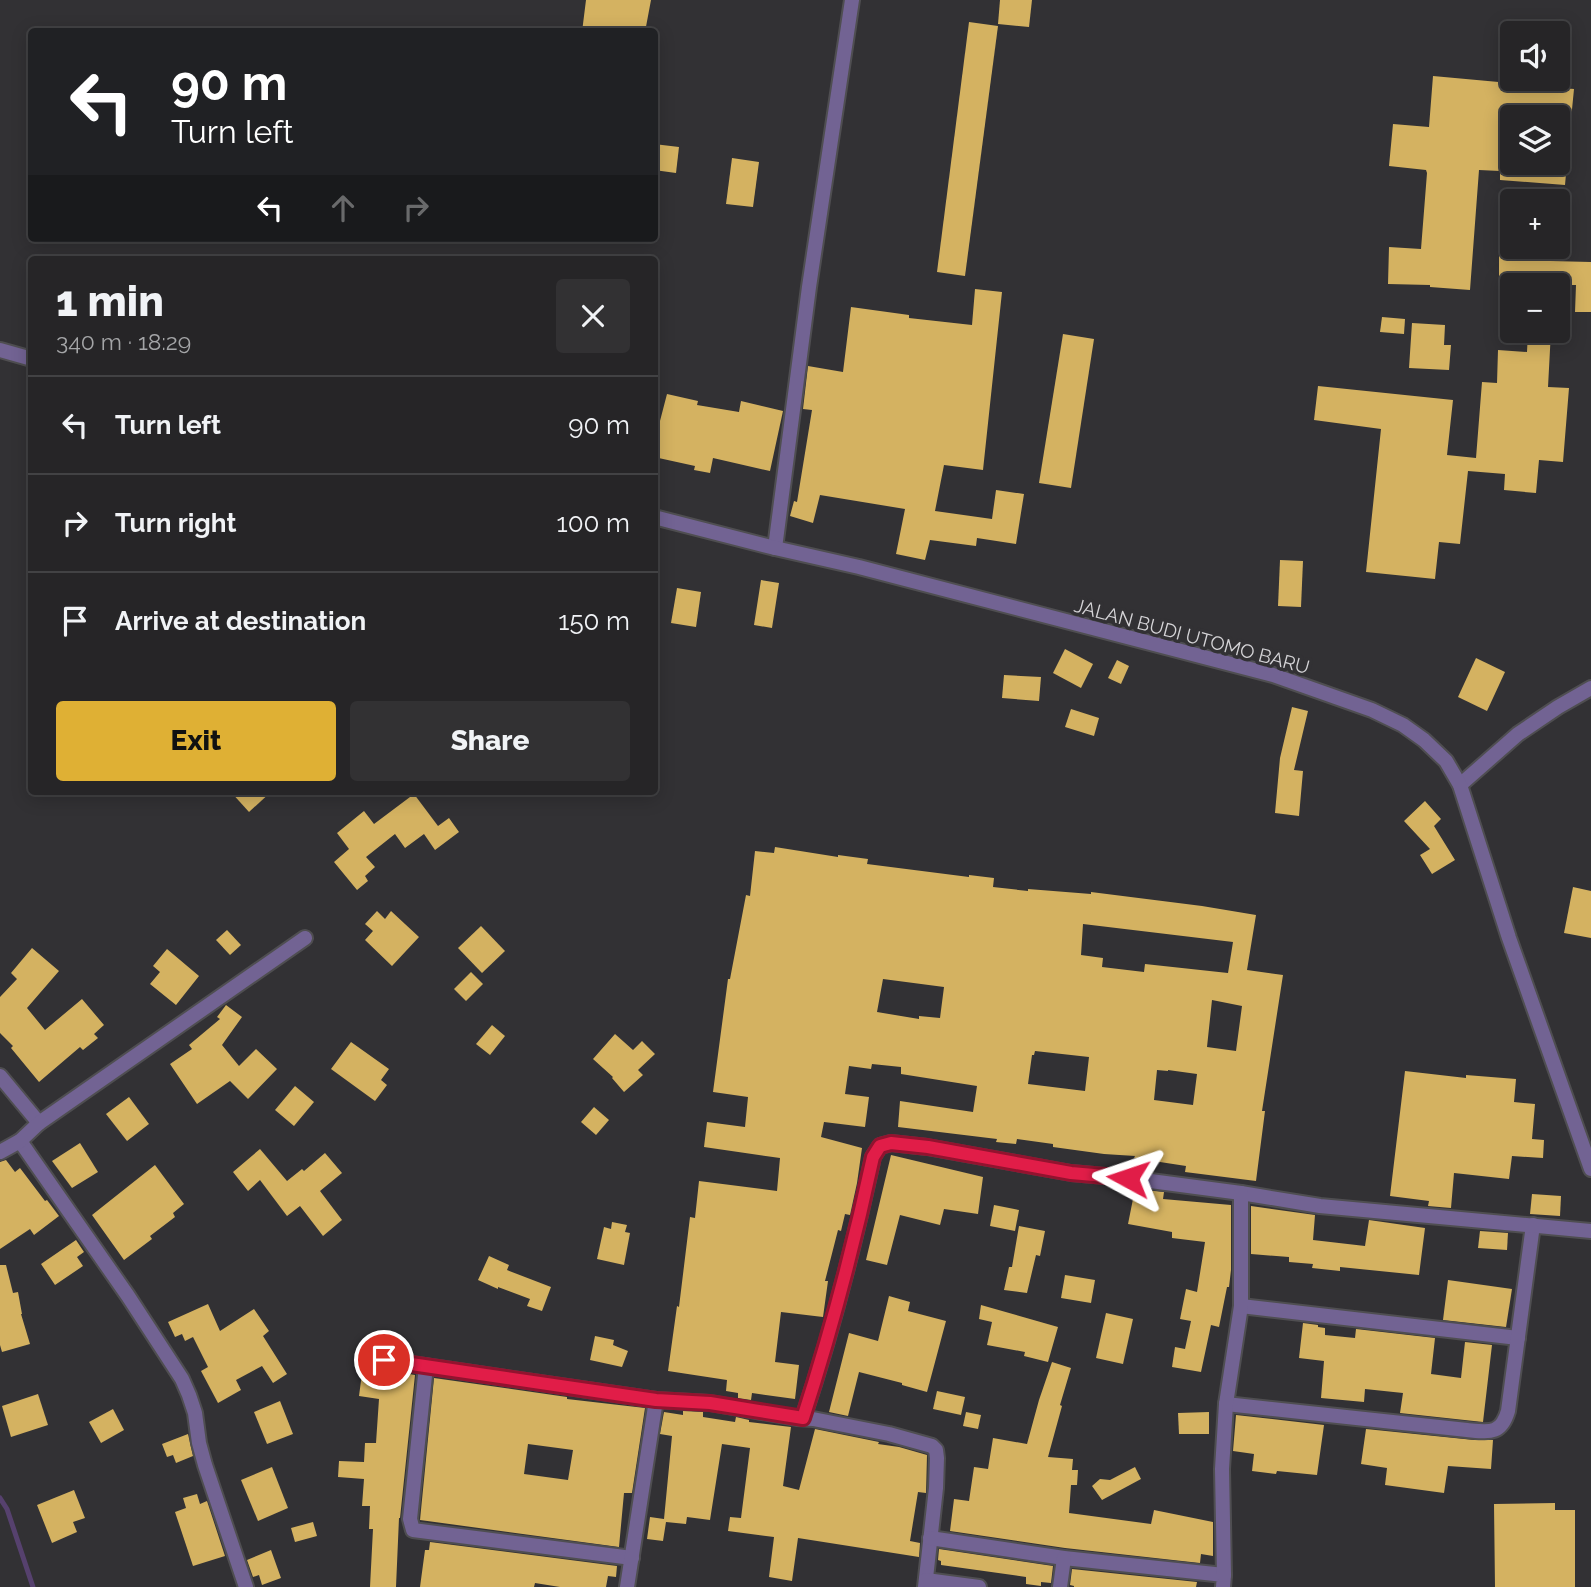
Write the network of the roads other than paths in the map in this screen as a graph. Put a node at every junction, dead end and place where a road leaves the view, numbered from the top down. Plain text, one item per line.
1 (852, 0) edge
2 (0, 351) edge
3 (28, 358) edge
4 (658, 518) edge
5 (775, 548) junction
6 (1591, 688) edge
7 (1460, 785) junction
8 (305, 938) dead end
9 (0, 1076) edge
10 (38, 1123) junction
11 (20, 1141) junction
12 (0, 1152) edge
13 (1591, 1169) edge
14 (1241, 1193) junction
15 (1533, 1225) junction
16 (1591, 1231) edge
17 (1241, 1306) junction
18 (1518, 1338) junction
19 (384, 1360) dead end
20 (426, 1366) junction
21 (656, 1400) junction
22 (1226, 1404) junction
23 (803, 1418) junction
24 (930, 1538) junction
25 (632, 1558) junction
26 (1064, 1558) junction
27 (1224, 1581) edge
28 (926, 1583) edge
29 (246, 1587) edge
30 (627, 1587) edge
31 (979, 1587) edge
32 (1060, 1587) edge

1 - 5 street
2 - 3 street
4 - 5 street, JALAN BUDI UTOMO BARU
5 - 7 street, JALAN BUDI UTOMO BARU
6 - 7 street
7 - 13 street, JALAN BUDI UTOMO BARU
8 - 10 street
9 - 10 street
10 - 11 street
11 - 12 street
11 - 29 street
14 - 15 street
14 - 17 street
14 - 23 street
15 - 16 street
15 - 18 street
17 - 18 street
17 - 22 street
18 - 22 street
19 - 20 street
20 - 21 street
20 - 25 street
21 - 23 street
21 - 25 street
22 - 27 street
23 - 24 street
24 - 26 street
24 - 28 street
25 - 30 street
26 - 27 street
26 - 32 street
28 - 31 street

